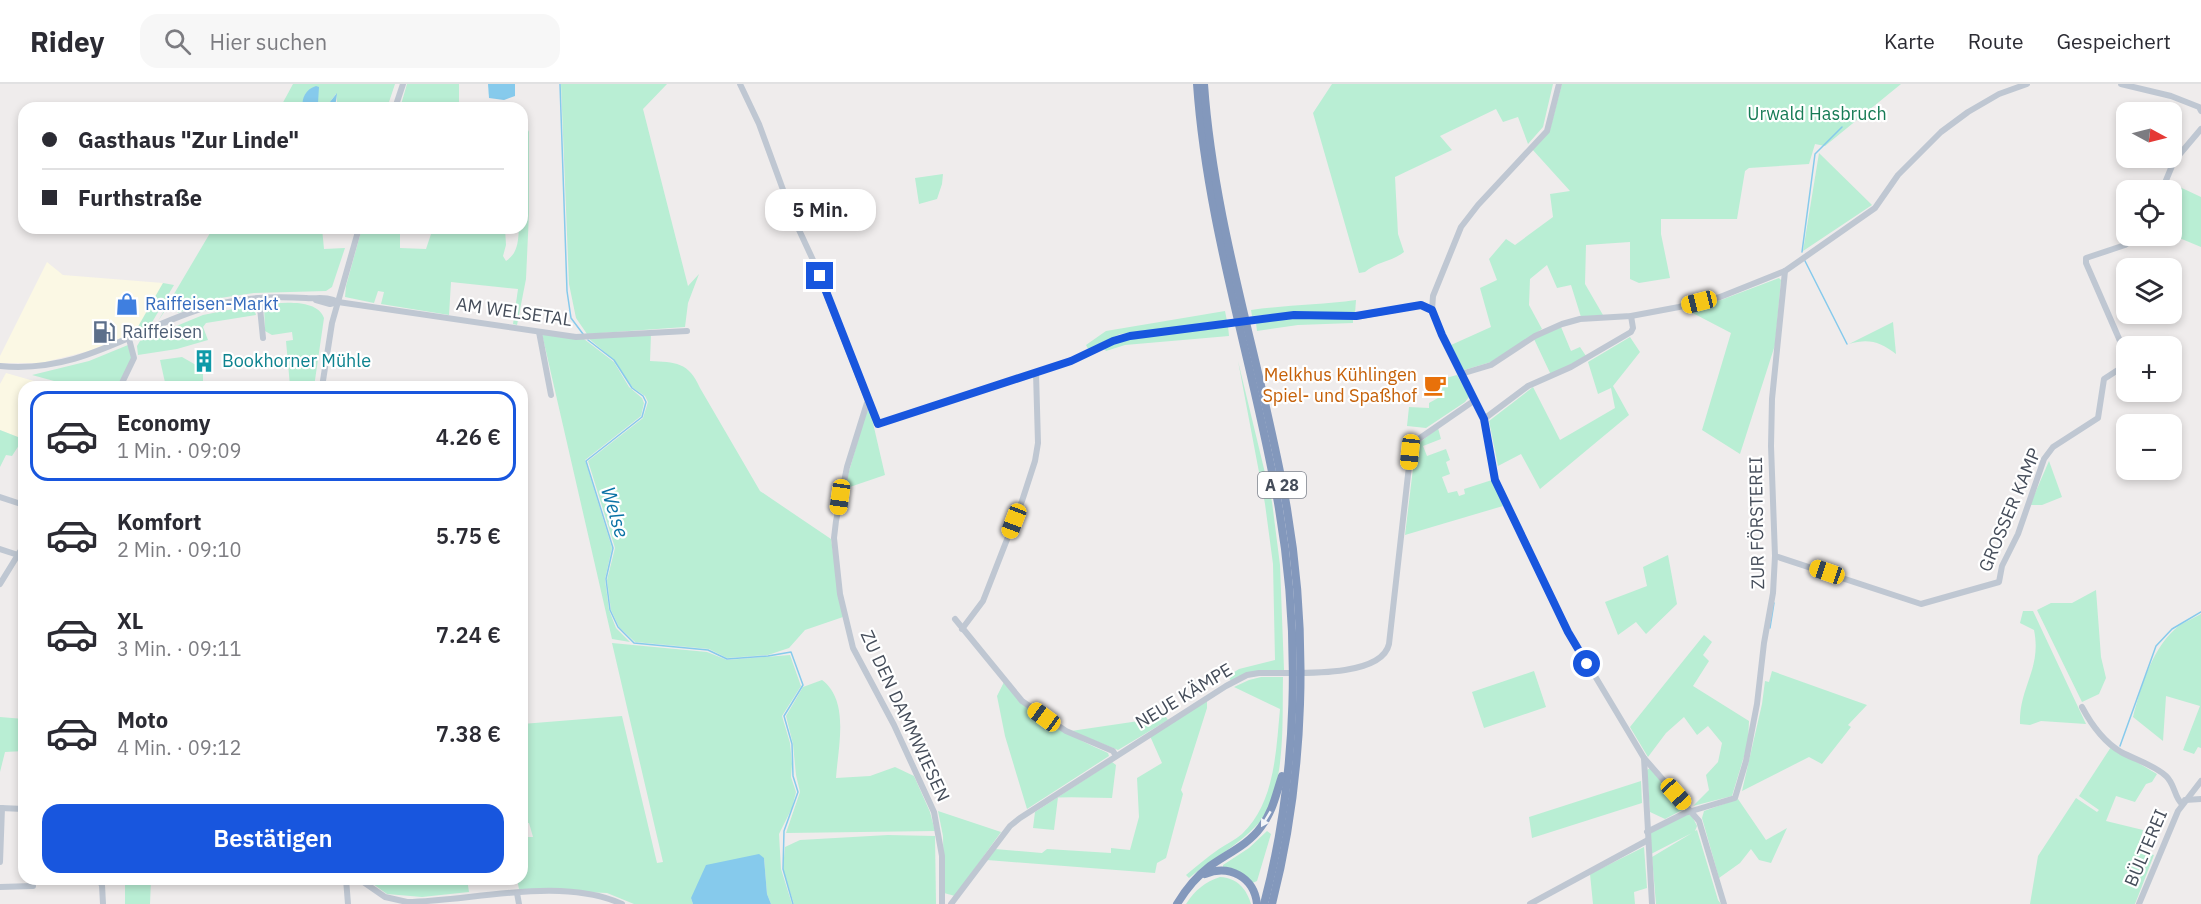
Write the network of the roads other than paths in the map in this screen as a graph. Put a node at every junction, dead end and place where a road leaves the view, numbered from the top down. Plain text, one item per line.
1 (403, 84) edge
2 (741, 84) edge
3 (1197, 84) edge
4 (1204, 84) edge
5 (1559, 84) edge
6 (2027, 84) edge
7 (2121, 84) edge
8 (397, 102) edge
9 (2201, 111) edge
10 (2201, 129) edge
11 (2166, 180) edge
12 (357, 234) edge
13 (2121, 246) edge
14 (1785, 271) junction
15 (259, 298) junction
16 (1432, 299) junction
17 (338, 302) junction
18 (1421, 305) junction
19 (1432, 310) junction
20 (1631, 316) junction
21 (687, 331) dead end
22 (538, 332) junction
23 (2118, 336) edge
24 (263, 338) dead end
25 (129, 339) junction
26 (0, 366) edge
27 (2116, 371) edge
28 (1036, 372) junction
29 (1461, 374) junction
30 (123, 381) edge
31 (323, 381) edge
32 (551, 395) dead end
33 (1475, 400) junction
34 (868, 402) junction
35 (1484, 419) junction
36 (0, 497) edge
37 (18, 503) edge
38 (0, 549) edge
39 (18, 555) joint
40 (1775, 556) junction
41 (0, 584) edge
42 (955, 619) dead end
43 (962, 629) junction
44 (2082, 707) dead end
45 (1116, 756) junction
46 (1644, 758) junction
47 (1287, 765) junction
48 (2201, 781) edge
49 (2201, 799) edge
50 (2183, 802) junction
51 (1703, 807) junction
52 (1, 808) edge
53 (18, 809) edge
54 (1691, 810) junction
55 (1699, 821) junction
56 (1647, 832) junction
57 (1648, 840) junction
58 (0, 862) edge
59 (1199, 876) junction
60 (102, 885) edge
61 (346, 885) edge
62 (368, 885) edge
63 (33, 886) dead end
64 (0, 887) edge
65 (517, 893) junction
66 (942, 894) junction
67 (953, 901) edge
68 (103, 904) edge
69 (348, 904) edge
70 (519, 904) edge
71 (622, 904) edge
72 (942, 904) edge
73 (1177, 904) edge
74 (1257, 904) edge
75 (1264, 904) edge
76 (1272, 904) edge
77 (1530, 904) edge
78 (1652, 904) edge
79 (1724, 904) edge
80 (2139, 904) edge

1 - 8 street
2 - 34 street
3 - 47 highway, A 28
4 - 76 highway, A 28
5 - 16 street
6 - 14 street
7 - 9 street
10 - 11 street
12 - 17 street
13 - 23 street
14 - 20 street
14 - 40 street, ZUR FÖRSTEREI
15 - 17 street, AM WELSETAL
15 - 24 street
15 - 25 street, AM WELSETAL
16 - 18 street
16 - 19 street
17 - 22 street, AM WELSETAL
17 - 31 street
18 - 19 street
18 - 28 street
19 - 29 street
20 - 29 street
20 - 35 street
21 - 22 street, AM WELSETAL
22 - 32 street
25 - 26 street, AM WELSETAL
25 - 30 street
27 - 40 street, GROSSER KAMP
28 - 34 street
28 - 43 street
29 - 33 street
33 - 35 street
33 - 45 street, NEUE KÄMPE
34 - 66 street, ZU DEN DAMMWIESEN
35 - 46 street
36 - 37 street
38 - 39 street
39 - 41 street
40 - 51 street, ZUR FÖRSTEREI
42 - 43 street
43 - 45 street
44 - 50 street, BÜLTEREI
45 - 67 street, NEUE KÄMPE
46 - 54 street
46 - 56 street
47 -> 59 highway
47 - 75 highway, A 28
48 - 50 street
49 - 50 street
50 - 80 street, BÜLTEREI
51 - 54 street, ZUR FÖRSTEREI
51 - 55 street
52 - 53 street
52 - 58 street
54 - 55 street
54 - 56 street, ZUR FÖRSTEREI
55 - 79 street
56 - 57 street
57 - 77 street
57 - 78 street
59 - 73 highway
59 - 74 highway
60 - 68 street
61 - 69 street
62 - 65 street
63 - 64 street
65 - 70 street
65 - 71 street
66 - 67 street
66 - 72 street, ZU DEN DAMMWIESEN

